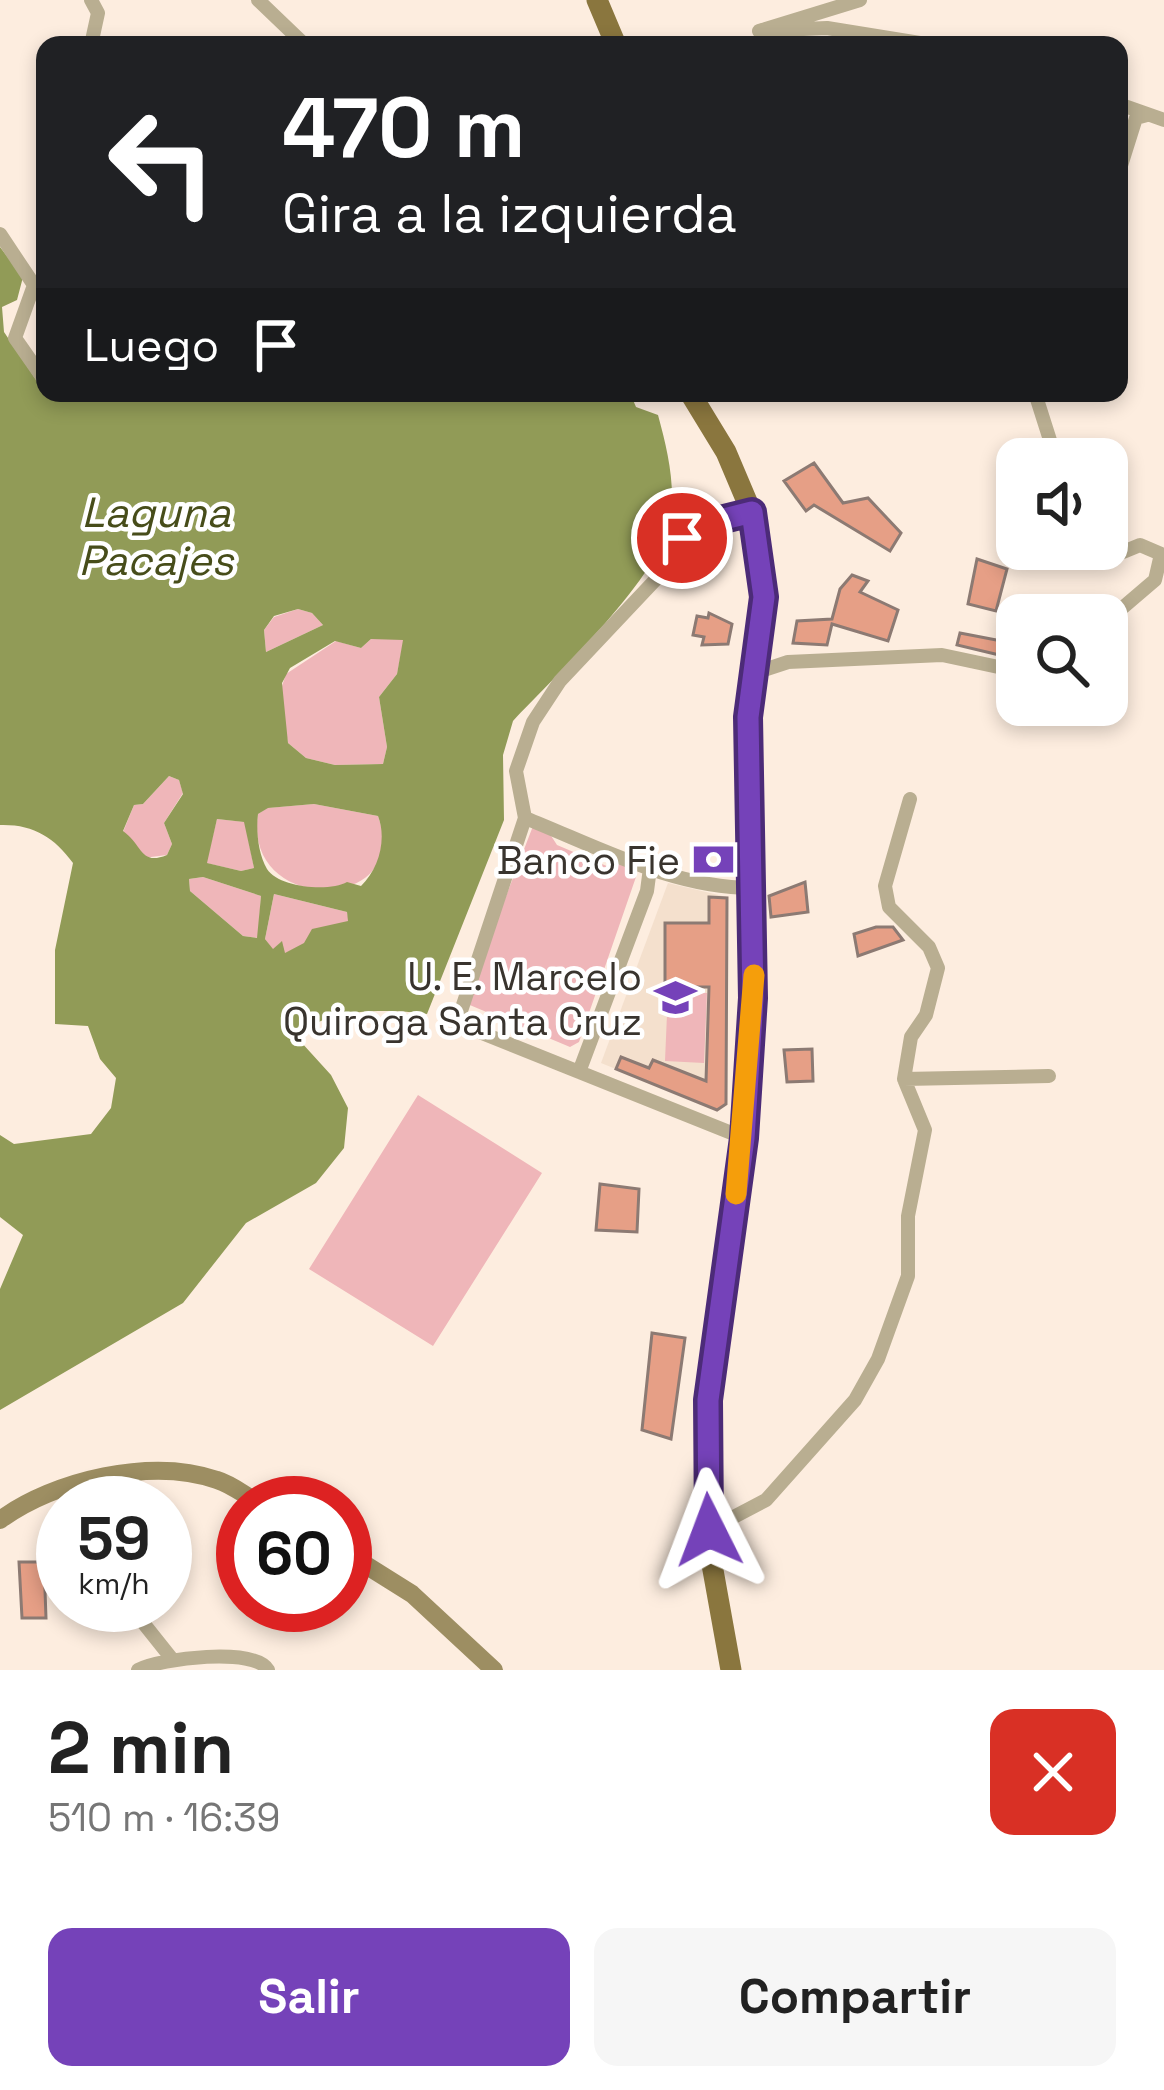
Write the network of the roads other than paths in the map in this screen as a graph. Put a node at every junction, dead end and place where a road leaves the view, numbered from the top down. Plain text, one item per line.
1 (92, 0) edge
2 (258, 0) edge
3 (597, 0) edge
4 (860, 0) edge
5 (93, 36) edge
6 (295, 36) edge
7 (612, 36) edge
8 (876, 36) edge
9 (1128, 107) edge
10 (1148, 115) junction
11 (1164, 120) edge
12 (1128, 132) edge
13 (0, 234) edge
14 (36, 368) edge
15 (695, 402) edge
16 (1038, 402) edge
17 (1049, 438) edge
18 (752, 512) junction
19 (1128, 549) edge
20 (1128, 603) edge
21 (996, 667) edge
22 (752, 674) junction
23 (910, 799) dead end
24 (524, 818) junction
25 (650, 868) junction
26 (755, 888) junction
27 (579, 1072) junction
28 (1049, 1076) dead end
29 (904, 1078) junction
30 (744, 1138) junction
31 (121, 1476) edge
32 (216, 1480) edge
33 (36, 1500) edge
34 (0, 1520) edge
35 (709, 1530) junction
36 (372, 1569) edge
37 (150, 1632) edge
38 (172, 1659) junction
39 (139, 1670) edge
40 (268, 1670) edge
41 (494, 1670) edge
42 (731, 1670) edge

1 - 5 street
2 - 6 street
3 - 7 main road
4 - 8 street
9 - 10 street
10 - 11 street
10 - 12 street
13 - 14 street
15 - 18 main road
16 - 17 street
18 - 22 main road
18 - 24 street
19 - 20 street
21 - 22 street
22 - 26 main road
23 - 29 street
24 - 25 street
24 - 27 street
25 - 26 street
25 - 27 street
26 - 30 main road
27 - 30 street
28 - 29 street
29 - 35 street
30 - 35 main road
31 - 32 main road
33 - 34 main road
35 - 42 main road
36 - 41 main road
37 - 38 street
38 - 39 street
38 - 40 street

